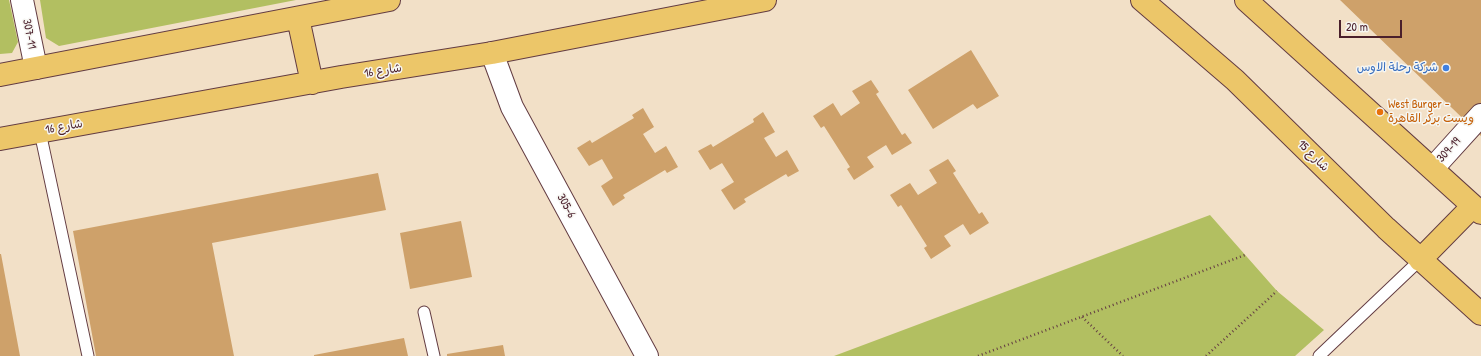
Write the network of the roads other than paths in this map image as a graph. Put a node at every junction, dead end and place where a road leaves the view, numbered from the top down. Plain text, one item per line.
1 (22, 0) edge
2 (389, 0) edge
3 (765, 0) edge
4 (1142, 0) edge
5 (1249, 1) edge
6 (298, 18) junction
7 (492, 52) junction
8 (36, 68) junction
9 (0, 75) edge
10 (312, 83) junction
11 (1481, 115) edge
12 (40, 132) junction
13 (0, 139) edge
14 (1433, 168) junction
15 (1477, 210) edge
16 (1420, 260) junction
17 (424, 312) dead end
18 (1481, 314) edge
19 (88, 356) edge
20 (434, 356) edge
21 (647, 356) edge
22 (1319, 356) edge

1 - 8 street, 307-11
2 - 6 main road
3 - 7 main road, شارع 16
4 - 16 main road, شارع 15
5 - 14 main road
6 - 8 main road
6 - 10 main road
7 - 10 main road, شارع 16
7 - 21 street, 305-6
8 - 9 main road
10 - 12 main road, شارع 16
11 - 14 street, 309-19
12 - 13 main road, شارع 16
12 - 19 lane
14 - 15 main road
15 - 16 main road
16 - 18 main road, شارع 15
16 - 22 lane
17 - 20 lane

